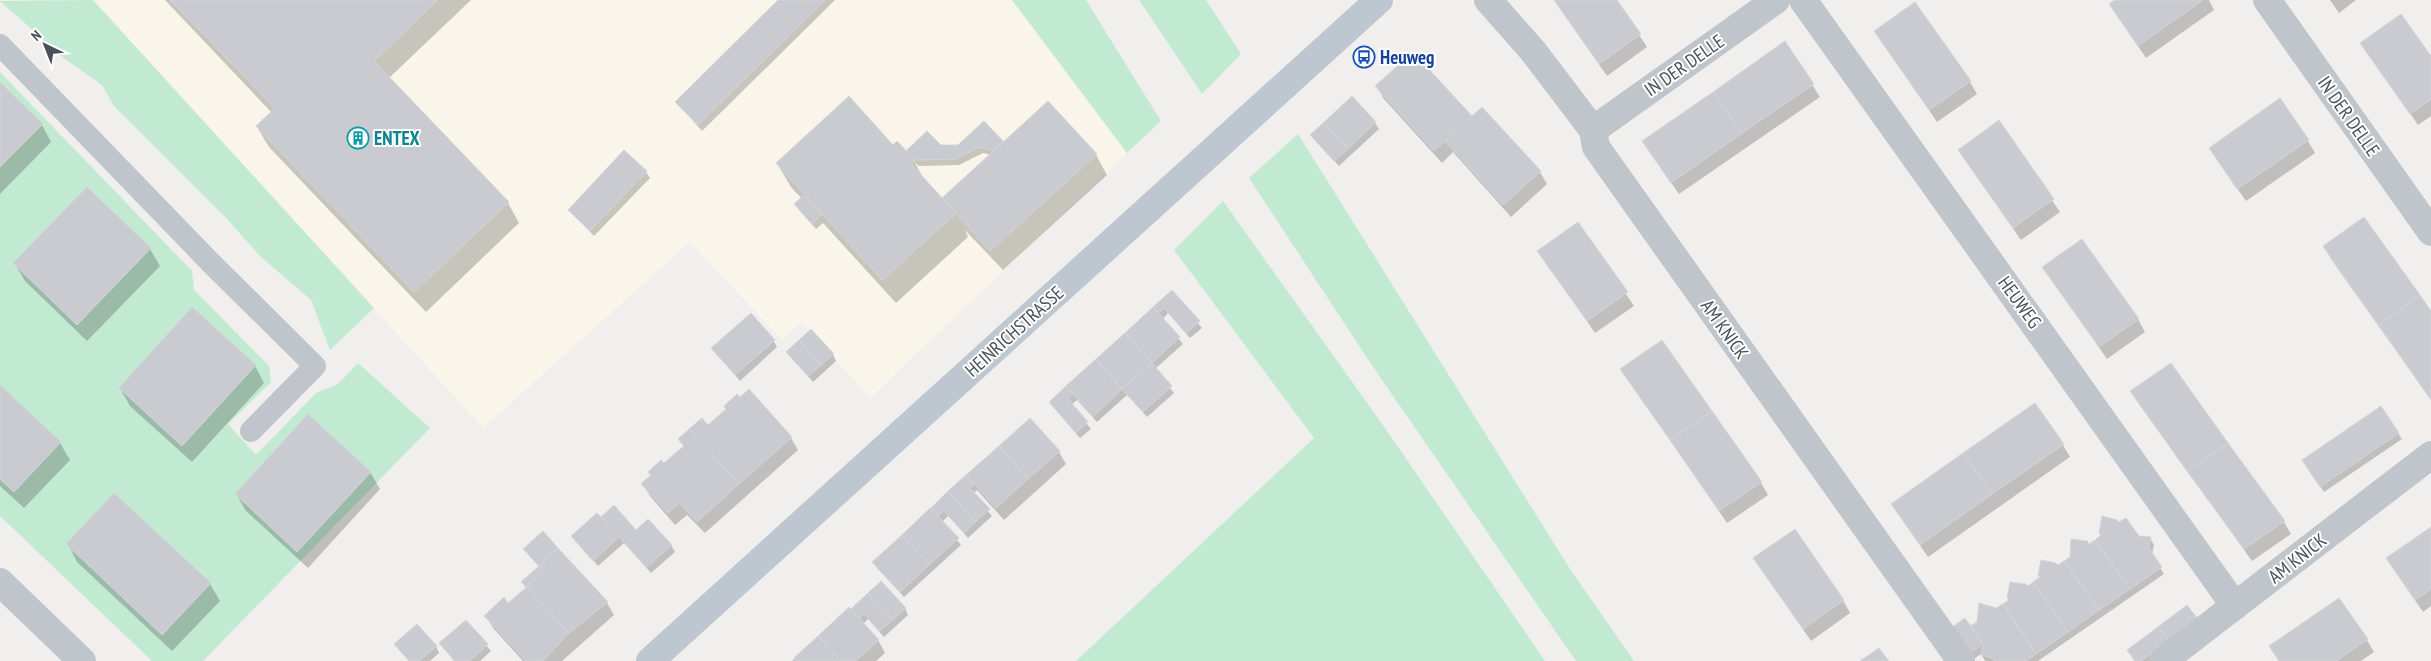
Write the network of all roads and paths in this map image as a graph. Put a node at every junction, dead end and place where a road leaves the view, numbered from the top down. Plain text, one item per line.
1 (1379, 0) edge
2 (1488, 0) edge
3 (1776, 0) edge
4 (1803, 0) edge
5 (2267, 0) edge
6 (0, 45) edge
7 (1593, 130) junction
8 (2431, 232) edge
9 (251, 431) dead end
10 (2431, 455) edge
11 (0, 582) edge
12 (2235, 606) junction
13 (82, 661) edge
14 (650, 661) edge
15 (1961, 661) edge
16 (2163, 661) edge

1 - 14 street, HEINRICHSTRASSE
2 - 7 street, AM KNICK
3 - 7 street, IN DER DELLE
4 - 12 street, HEUWEG
5 - 8 street, IN DER DELLE
6 - 9 lane
7 - 15 street, AM KNICK
10 - 12 street, AM KNICK
11 - 13 street
12 - 16 street, AM KNICK

